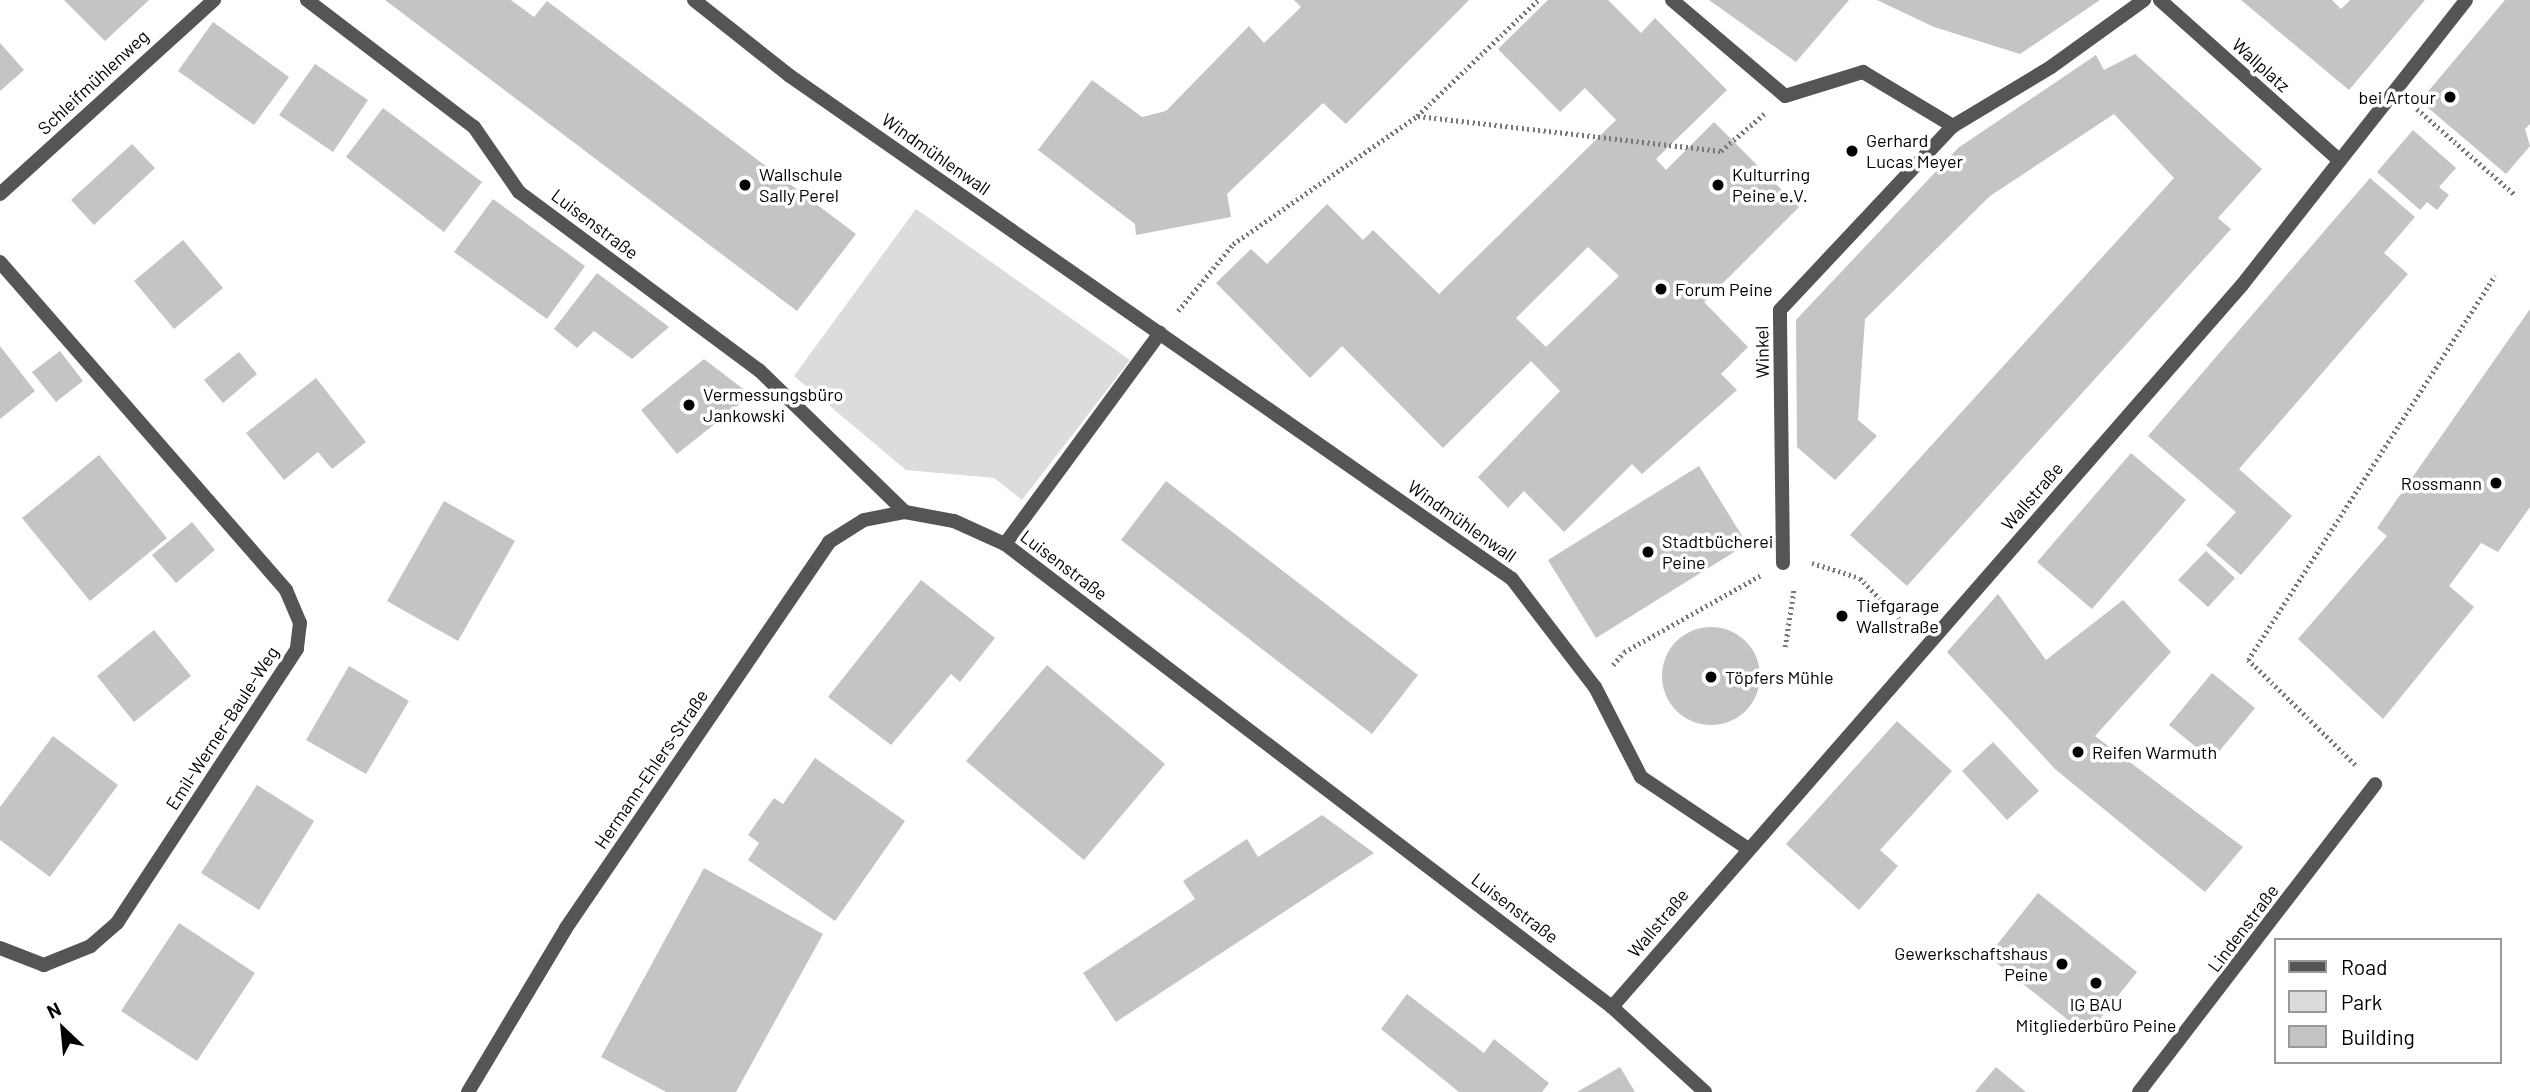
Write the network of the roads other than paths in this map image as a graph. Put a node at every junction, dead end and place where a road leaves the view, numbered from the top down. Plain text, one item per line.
1 (214, 0) edge
2 (307, 0) edge
3 (694, 0) edge
4 (1672, 0) edge
5 (2144, 0) edge
6 (2160, 0) edge
7 (2466, 0) edge
8 (1953, 126) junction
9 (2337, 158) junction
10 (0, 194) edge
11 (0, 262) edge
12 (1160, 334) junction
13 (905, 512) junction
14 (1005, 544) junction
15 (1783, 563) road end
16 (2375, 784) road end
17 (1747, 848) junction
18 (0, 948) edge
19 (1612, 1007) junction
20 (468, 1092) edge
21 (1705, 1092) edge
22 (2139, 1092) edge

1 - 10 street, Schleifmühlenweg
2 - 13 street, Luisenstraße
3 - 12 street, Windmühlenwall
4 - 8 street
5 - 8 street, Winkel
6 - 9 street, Wallplatz
7 - 9 street, Wallstraße
8 - 15 street, Winkel
9 - 17 street, Wallstraße
11 - 18 street, Emil-Werner-Baule-Weg
12 - 14 street
12 - 17 street, Windmühlenwall
13 - 14 street, Luisenstraße
13 - 20 street, Hermann-Ehlers-Straße
14 - 19 street, Luisenstraße
16 - 22 street, Lindenstraße
17 - 19 street, Wallstraße
19 - 21 street, Luisenstraße

